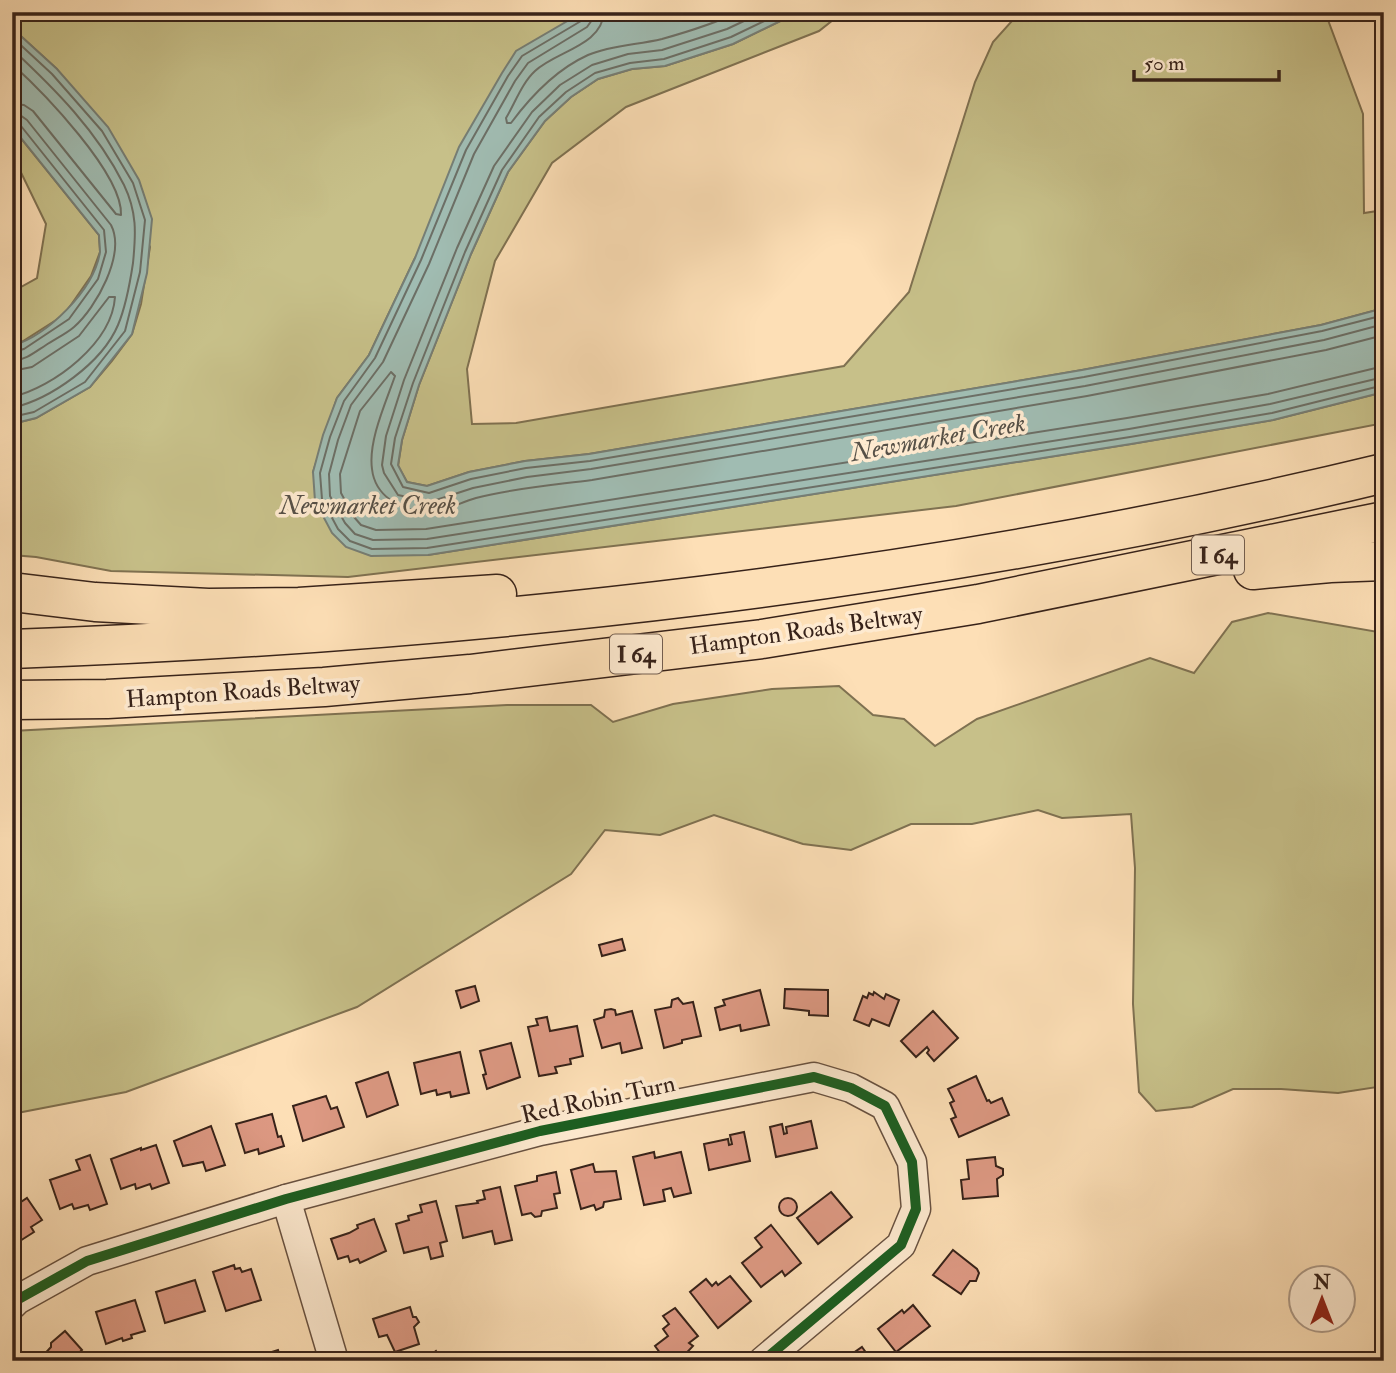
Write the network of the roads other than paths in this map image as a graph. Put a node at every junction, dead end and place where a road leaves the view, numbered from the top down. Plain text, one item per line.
1 (1384, 463) edge
2 (1384, 473) edge
3 (1302, 493) junction
4 (1384, 521) edge
5 (1384, 561) edge
6 (1052, 588) junction
7 (12, 592) edge
8 (653, 603) junction
9 (12, 649) edge
10 (12, 700) edge
11 (286, 1199) junction
12 (12, 1305) edge
13 (334, 1361) edge
14 (763, 1361) edge

1 - 3 highway
2 - 3 highway, Hampton Roads Beltway / I 64
3 - 8 highway, Hampton Roads Beltway / I 64
4 - 6 highway, Hampton Roads Beltway / I 64
5 - 6 highway
6 - 10 highway, Hampton Roads Beltway / I 64
7 - 8 highway
8 - 9 highway, I 64
11 - 12 street, Red Robin Turn
11 - 13 street
11 - 14 street, Red Robin Turn

